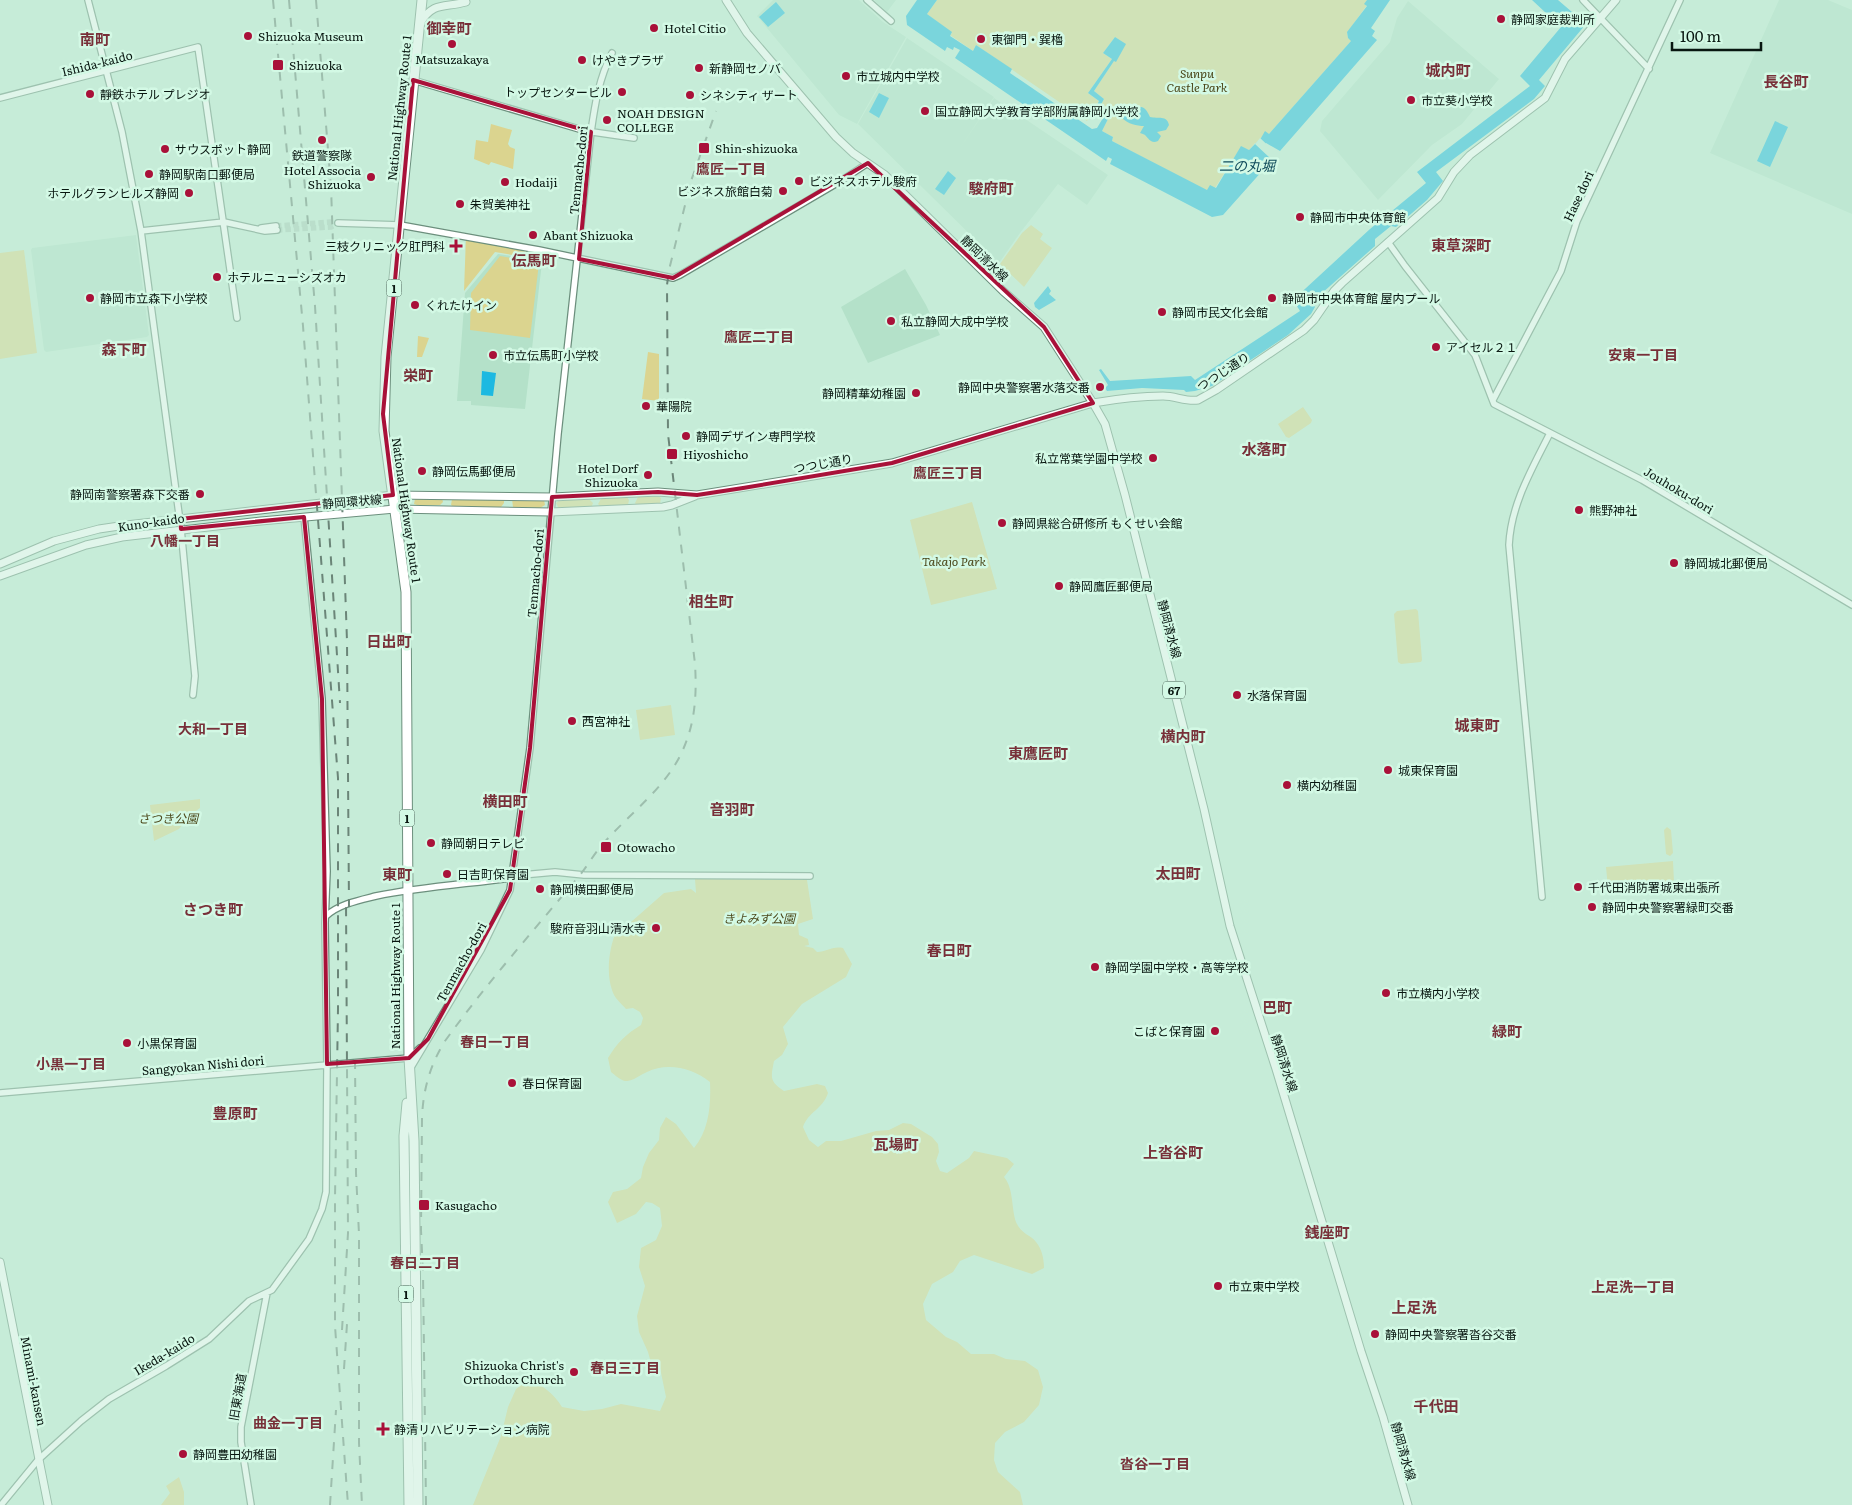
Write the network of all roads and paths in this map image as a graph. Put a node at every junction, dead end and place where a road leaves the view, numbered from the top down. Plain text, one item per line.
1 (88, 0) edge
2 (455, 0) edge
3 (726, 0) edge
4 (867, 0) edge
5 (1583, 0) edge
6 (1616, 0) edge
7 (1680, 0) edge
8 (421, 1) edge
9 (469, 1) edge
10 (1600, 19) junction
11 (891, 21) dead end
12 (420, 23) junction
13 (612, 53) dead end
14 (1649, 69) junction
15 (106, 71) junction
16 (413, 80) junction
17 (0, 98) edge
18 (592, 132) junction
19 (634, 138) dead end
20 (868, 163) junction
21 (224, 222) junction
22 (338, 223) dead end
23 (400, 225) junction
24 (277, 228) tunnel mouth
25 (141, 231) junction
26 (1388, 242) junction
27 (579, 259) junction
28 (237, 318) dead end
29 (1493, 400) junction
30 (1093, 403) junction
31 (1550, 433) junction
32 (393, 495) junction
33 (697, 495) junction
34 (552, 497) junction
35 (310, 505) joint
36 (395, 509) junction
37 (551, 512) junction
38 (307, 516) junction
39 (180, 520) junction
40 (181, 530) junction
41 (0, 564) edge
42 (0, 576) edge
43 (1852, 605) edge
44 (193, 695) dead end
45 (810, 876) dead end
46 (511, 878) junction
47 (407, 890) junction
48 (1542, 897) dead end
49 (326, 916) junction
50 (434, 1031) junction
51 (409, 1058) junction
52 (327, 1064) junction
53 (409, 1072) junction
54 (409, 1083) junction
55 (0, 1092) edge
56 (0, 1262) edge
57 (267, 1293) junction
58 (38, 1460) junction
59 (1, 1505) edge
60 (48, 1505) edge
61 (251, 1505) edge
62 (408, 1505) edge
63 (418, 1505) edge
64 (1408, 1505) edge

1 - 15 street
2 - 9 main road
3 - 20 main road, 静岡清水線 / 67
4 - 11 street
5 - 10 street
6 - 10 main road, つつじ通り
7 - 14 street, Hase dori
8 - 12 highway, National Highway Route 1 / 1
9 - 12 main road
10 - 14 street
10 - 26 main road, つつじ通り
12 - 16 highway, National Highway Route 1 / 1
13 - 18 street, Tenmacho-dori
14 - 29 street, Hase dori
15 - 17 street, Ishida-kaido
15 - 21 street, Ishida-kaido
15 - 25 street
16 - 18 street
16 - 23 highway, National Highway Route 1 / 1
18 - 19 street
18 - 27 street, Tenmacho-dori
20 - 27 street
20 - 30 main road, 静岡清水線 / 67
21 - 24 street
21 - 25 street
21 - 28 street
22 - 23 street
23 - 27 street
23 - 32 highway, National Highway Route 1 / 1
25 - 39 street
26 - 29 street
26 - 30 main road, つつじ通り
27 - 34 street, Tenmacho-dori
29 - 31 street, Jouhoku-dori
30 - 33 main road, つつじ通り
30 - 64 main road, 静岡清水線 / 67
31 - 43 street, Jouhoku-dori
31 - 48 street
32 - 34 main road, つつじ通り
32 - 35 main road, 静岡環状線
32 - 36 highway, National Highway Route 1 / 1
33 - 34 main road, つつじ通り
33 - 37 main road, つつじ通り
34 - 37 street, Tenmacho-dori
35 - 39 main road, Kuno-kaido
36 - 37 main road, つつじ通り
36 - 38 main road, 静岡環状線
36 - 47 highway, National Highway Route 1 / 1
37 - 46 street, Tenmacho-dori
38 - 40 main road, Kuno-kaido
38 - 49 street, Ikeda-kaido
39 - 40 street
39 - 41 main road, Kuno-kaido
40 - 42 main road, Kuno-kaido
40 - 44 street
45 - 46 street
46 - 47 street
46 - 50 street, Tenmacho-dori
47 - 49 street
47 - 51 highway, National Highway Route 1 / 1
49 - 52 street, Ikeda-kaido
50 - 51 street
50 - 53 street, Tenmacho-dori
51 - 52 street, Sangyokan Nishi dori
51 - 53 highway, National Highway Route 1 / 1
52 - 55 street, Sangyokan Nishi dori
52 - 57 street, Ikeda-kaido
53 - 54 highway, National Highway Route 1 / 1
54 - 62 highway, National Highway Route 1 / 1
54 - 63 highway, National Highway Route 1 / 1
56 - 58 main road, Minami-kansen
57 - 58 street, Ikeda-kaido
57 - 61 street, 旧東海道
58 - 59 street, Ikeda-kaido
58 - 60 main road, Minami-kansen

